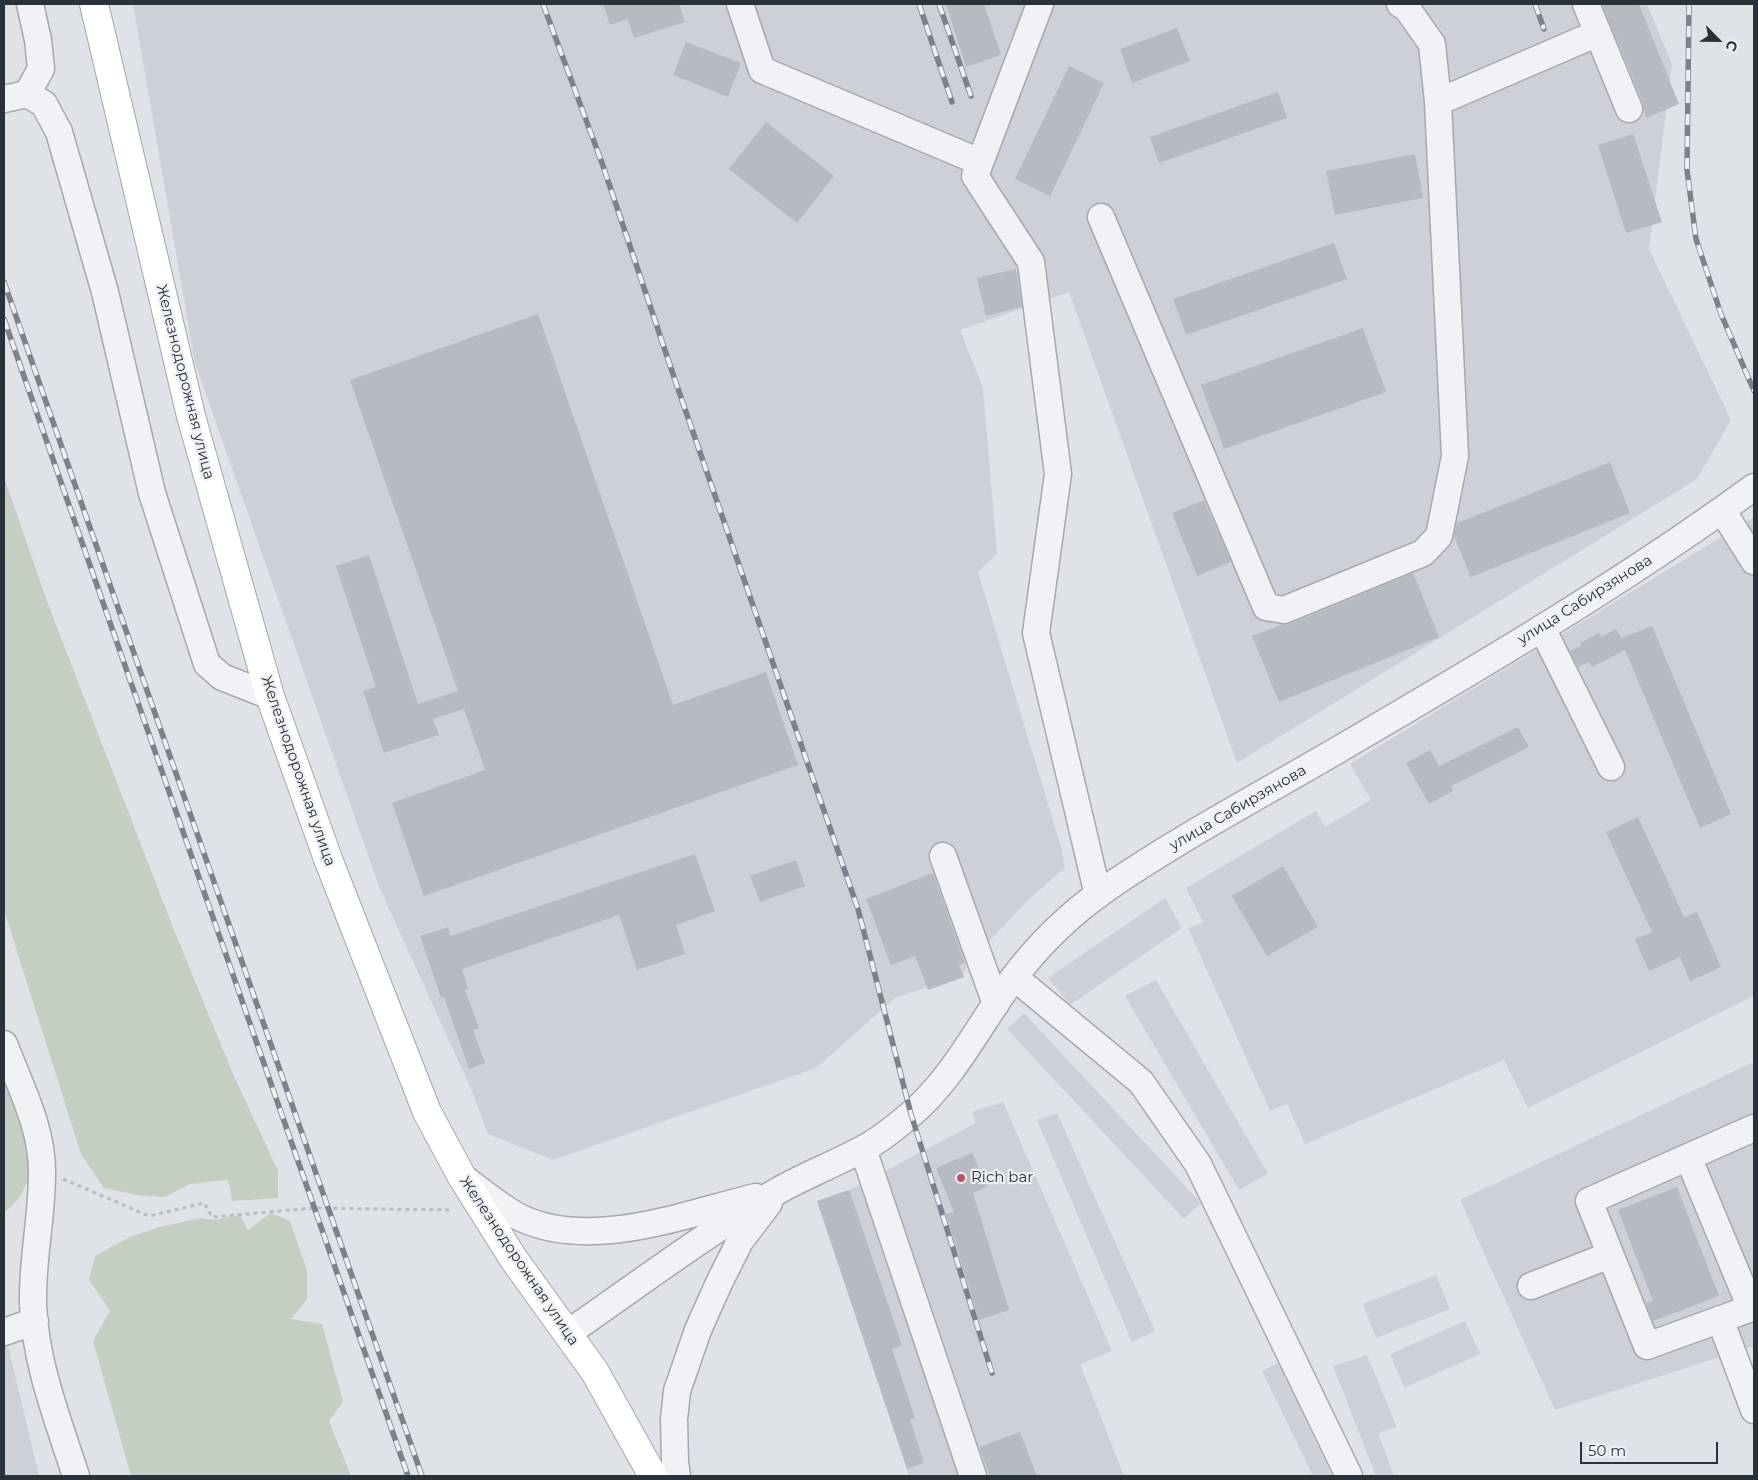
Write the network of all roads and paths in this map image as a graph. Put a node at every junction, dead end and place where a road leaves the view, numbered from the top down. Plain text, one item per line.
1 (30, 4) edge
2 (94, 4) edge
3 (740, 4) edge
4 (1040, 4) edge
5 (1586, 4) edge
6 (1405, 5) edge
7 (1598, 32) junction
8 (15, 96) edge
9 (1438, 102) junction
10 (1629, 109) dead end
11 (980, 162) junction
12 (1101, 217) dead end
13 (1754, 487) edge
14 (1722, 510) junction
15 (1754, 562) edge
16 (1542, 628) junction
17 (270, 696) junction
18 (1611, 767) dead end
19 (943, 856) dead end
20 (1098, 895) junction
21 (1014, 977) junction
22 (996, 1004) junction
23 (4, 1044) edge
24 (1754, 1128) edge
25 (863, 1149) junction
26 (1688, 1157) junction
27 (42, 1174) junction
28 (462, 1177) junction
29 (778, 1191) junction
30 (450, 1210) dead end
31 (1610, 1255) junction
32 (1530, 1286) dead end
33 (1753, 1308) edge
34 (1720, 1319) junction
35 (35, 1321) junction
36 (4, 1332) edge
37 (568, 1333) junction
38 (1754, 1410) edge
39 (76, 1476) edge
40 (653, 1476) edge
41 (677, 1476) edge
42 (973, 1476) edge
43 (1348, 1476) edge

1 - 8 street
2 - 17 main road, Железнодорожная улица
3 - 11 street
4 - 11 street
5 - 7 street
6 - 9 street
7 - 9 street
7 - 10 street
8 - 17 street
9 - 12 street
11 - 20 street
13 - 14 street, улица Сабирзянова
14 - 15 street
14 - 16 street, улица Сабирзянова
16 - 18 street
16 - 20 street, улица Сабирзянова
17 - 28 main road, Железнодорожная улица
19 - 22 street
20 - 21 street, улица Сабирзянова
21 - 22 street, улица Сабирзянова
21 - 43 street
22 - 25 street, улица Сабирзянова
23 - 27 street
24 - 26 street
25 - 29 street, улица Сабирзянова
25 - 42 street
26 - 31 street
26 - 33 street
27 - 30 path
27 - 35 street
28 - 29 street
28 - 37 main road, Железнодорожная улица
29 - 37 street
29 - 41 street
31 - 32 street
31 - 34 street
33 - 34 street
34 - 38 street
35 - 36 street
35 - 39 street
37 - 40 main road, Железнодорожная улица

